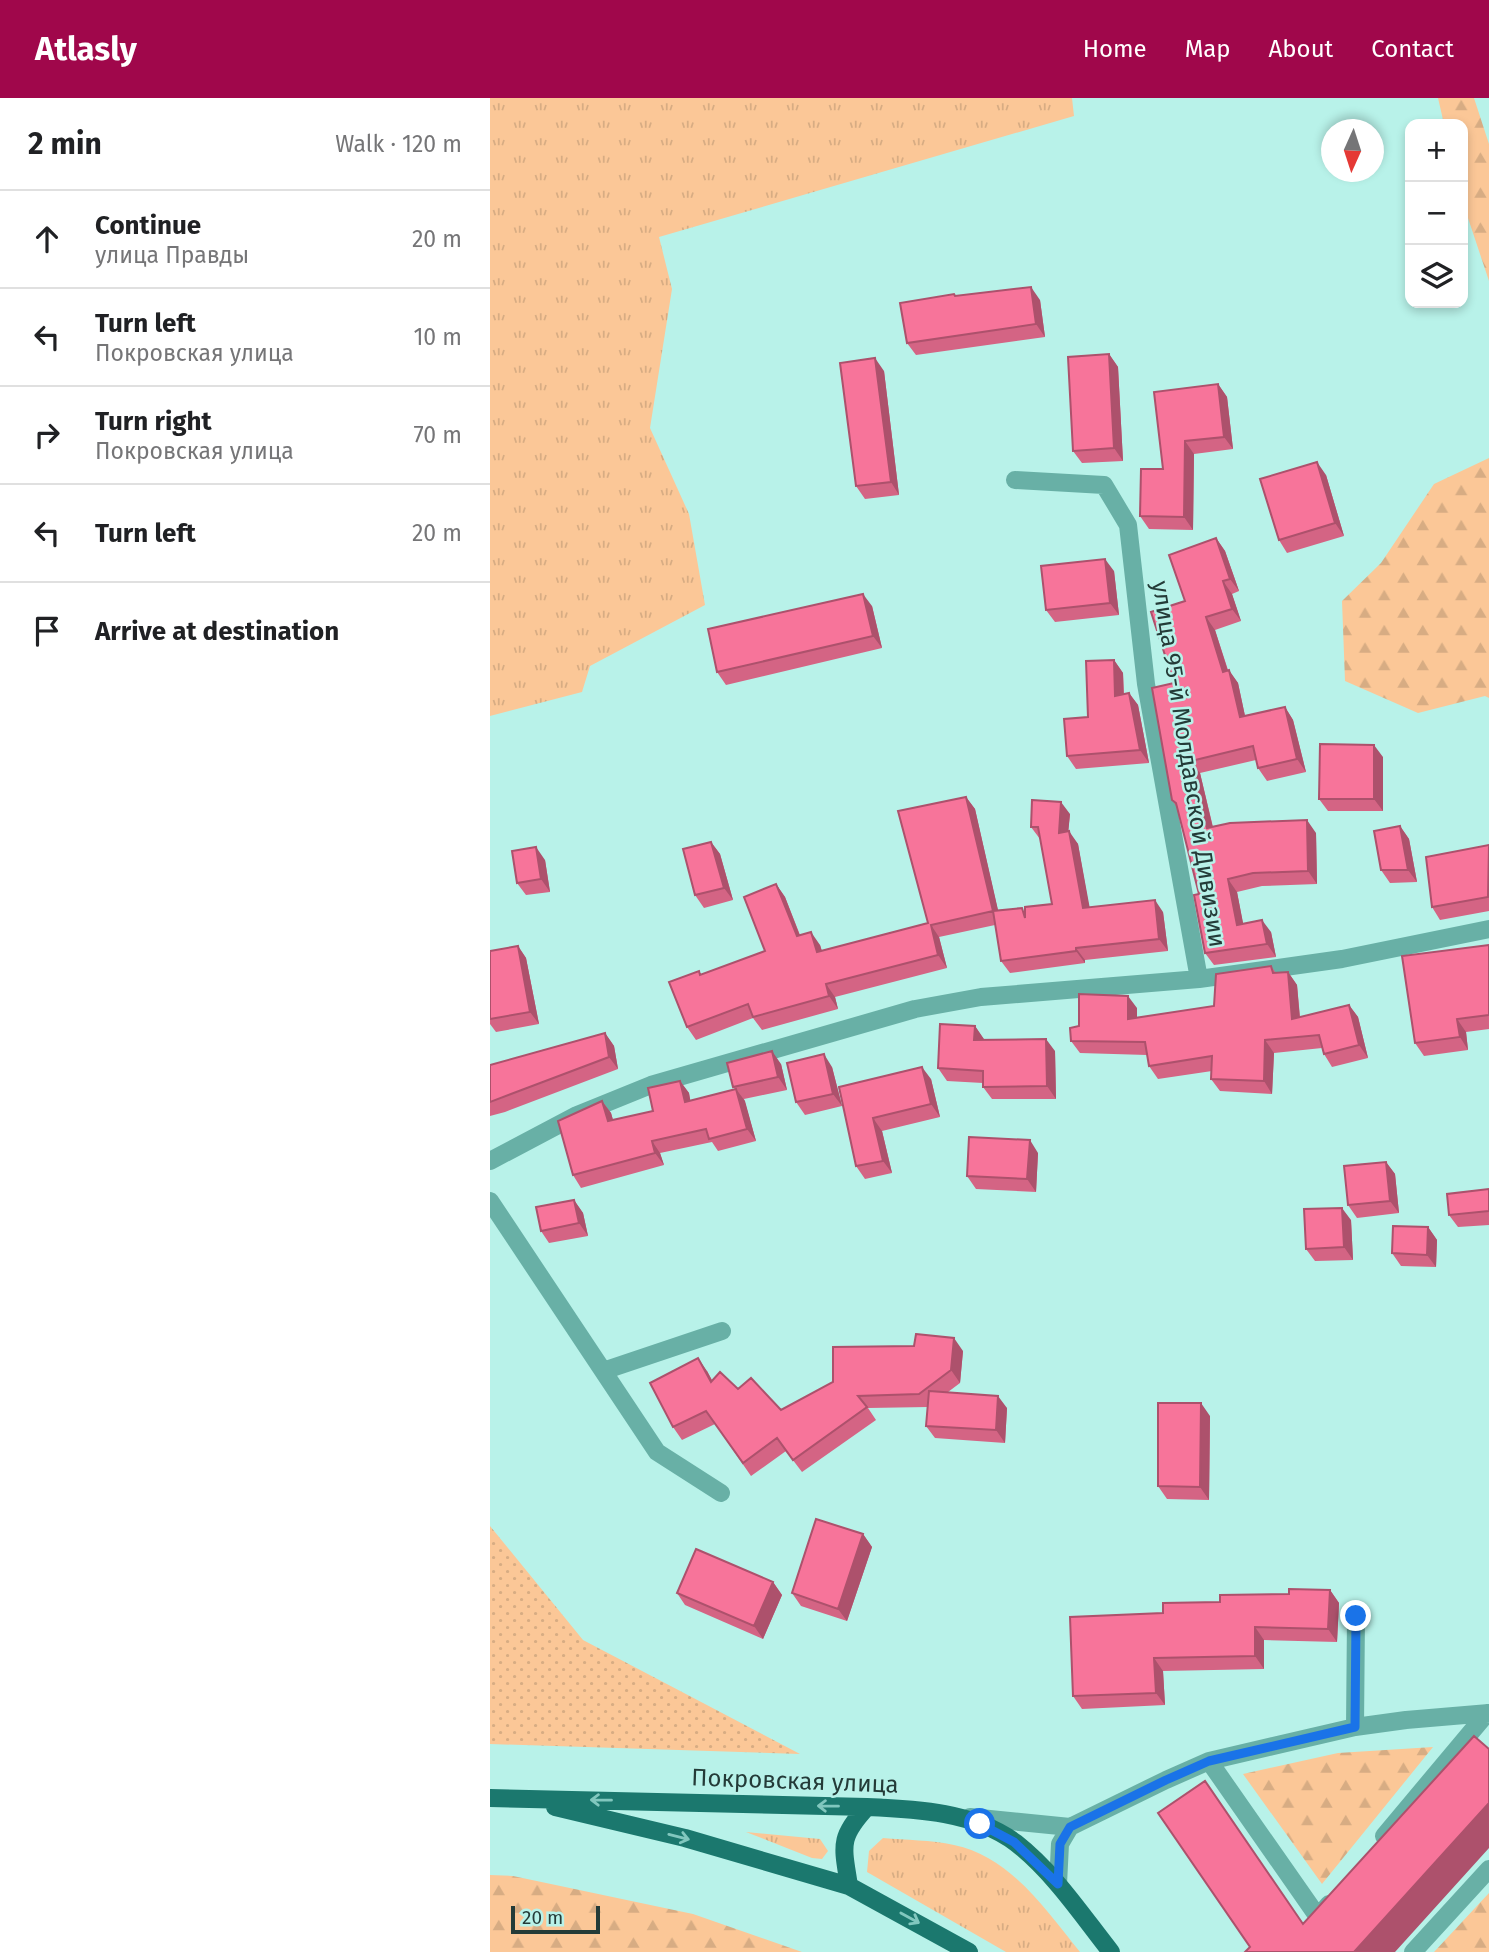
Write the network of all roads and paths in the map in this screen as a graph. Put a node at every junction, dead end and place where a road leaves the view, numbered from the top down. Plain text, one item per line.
1 (1015, 480) dead end
2 (1489, 929) edge
3 (1199, 979) junction
4 (490, 1161) edge
5 (490, 1201) edge
6 (722, 1332) dead end
7 (603, 1371) junction
8 (722, 1493) dead end
9 (1356, 1616) dead end
10 (1488, 1713) edge
11 (1355, 1727) junction
12 (1209, 1761) junction
13 (490, 1798) edge
14 (518, 1798) junction
15 (867, 1807) junction
16 (945, 1814) junction
17 (1070, 1827) junction
18 (1371, 1852) edge
19 (1489, 1869) edge
20 (1058, 1884) junction
21 (849, 1886) junction
22 (1335, 1895) edge
23 (970, 1952) edge
24 (1111, 1952) edge
25 (1413, 1952) edge

1 - 3 street, улица 95-й Молдавской Дивизии
2 - 3 street, улица 95-й Молдавской Дивизии
3 - 4 street, улица 95-й Молдавской Дивизии
5 - 7 street
6 - 7 street
7 - 8 street
9 - 11 street
10 - 11 street
10 - 18 street
11 - 12 street
12 - 17 street
12 - 22 street
13 - 14 main road, Покровская улица
15 -> 14 main road, Покровская улица
14 -> 21 main road, Покровская улица
15 - 16 main road, Покровская улица
15 - 21 main road
16 - 17 street, Покровская улица
16 - 20 main road
17 - 20 street
19 - 25 street
20 - 24 main road
21 -> 23 main road, Покровская улица

